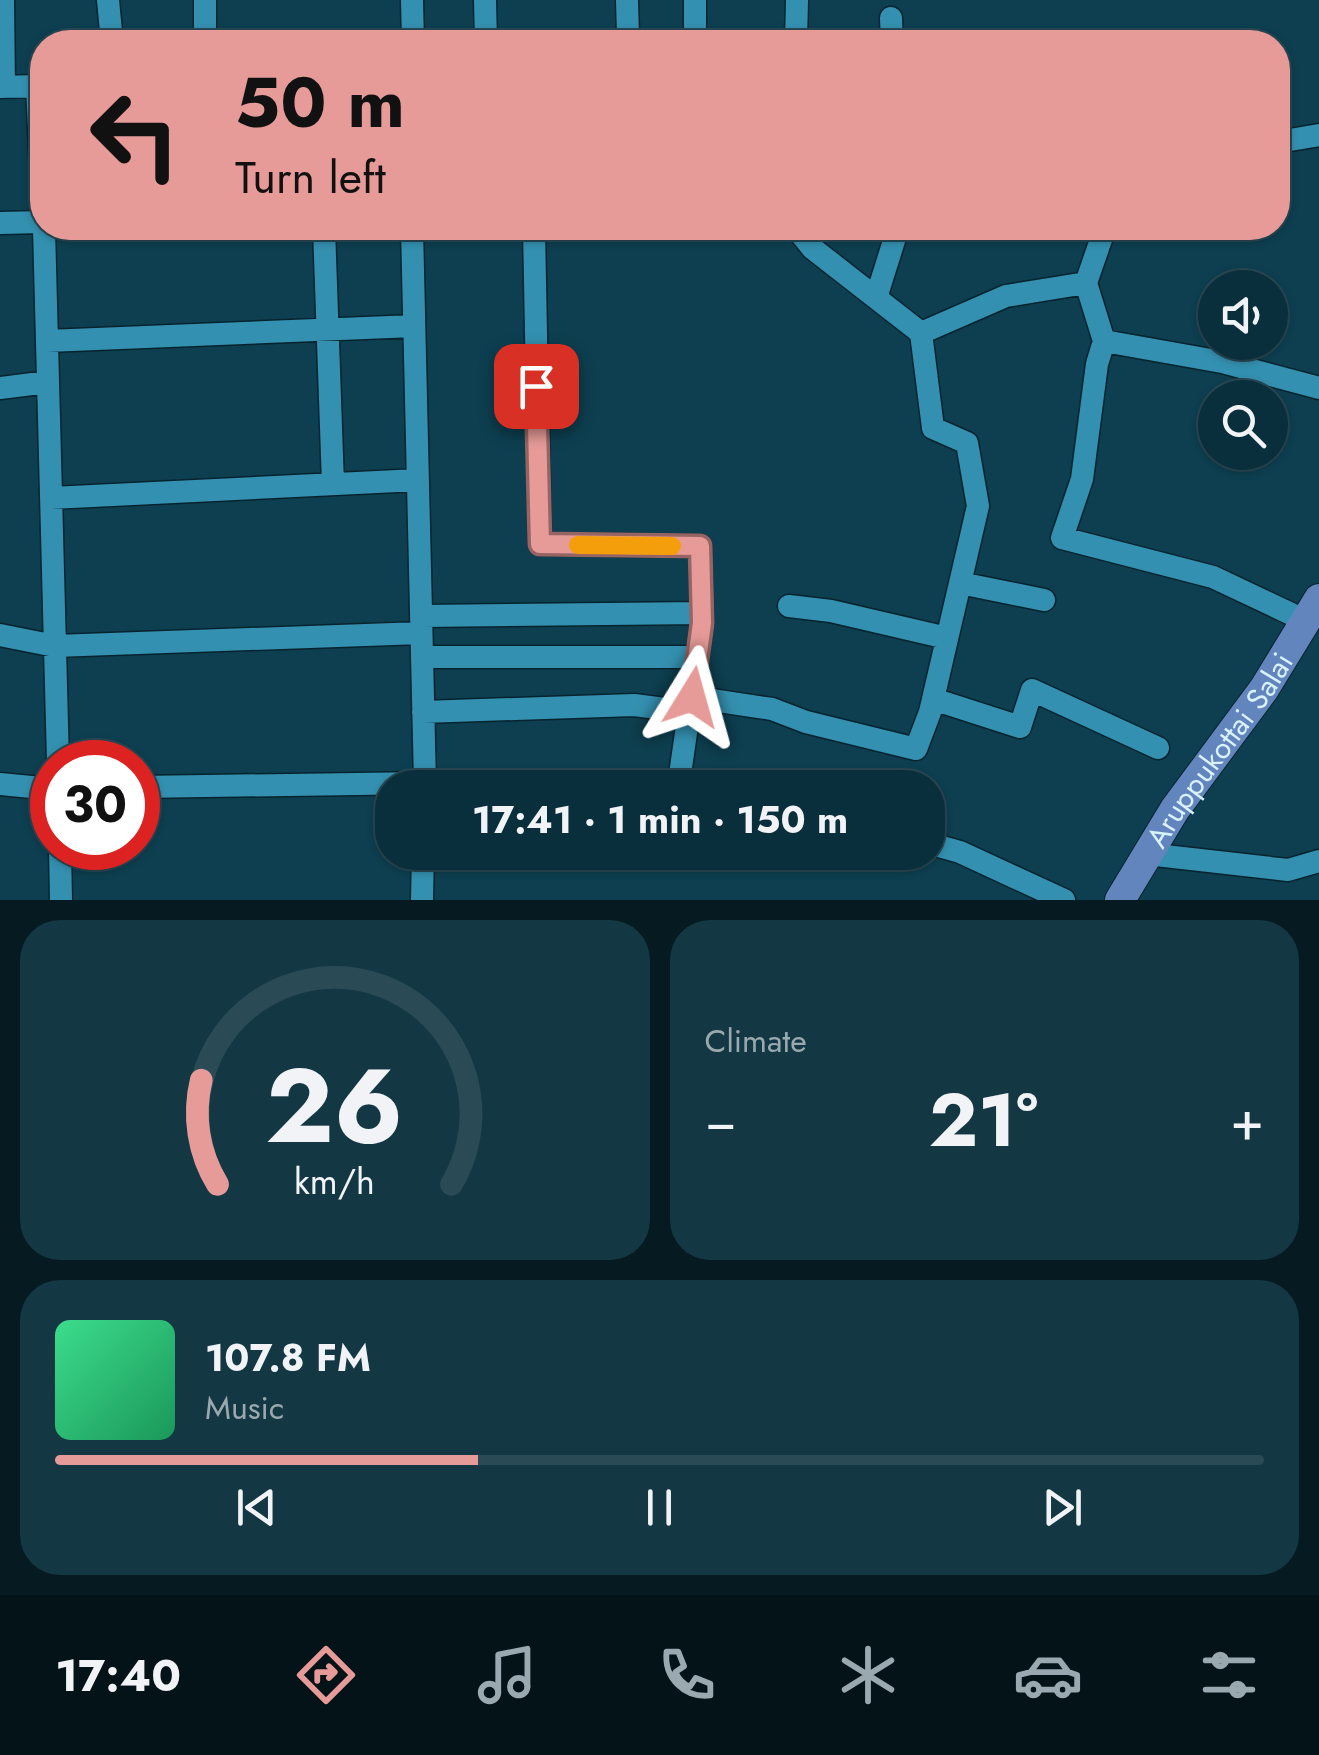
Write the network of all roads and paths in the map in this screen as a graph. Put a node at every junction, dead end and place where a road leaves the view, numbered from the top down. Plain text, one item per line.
1 (2, 0) edge
2 (108, 0) edge
3 (205, 0) edge
4 (412, 0) edge
5 (485, 0) edge
6 (627, 0) edge
7 (695, 0) edge
8 (797, 0) edge
9 (891, 18) dead end
10 (111, 30) edge
11 (205, 30) edge
12 (413, 30) edge
13 (486, 30) edge
14 (628, 30) edge
15 (694, 30) edge
16 (796, 30) edge
17 (892, 30) edge
18 (30, 86) edge
19 (2, 87) edge
20 (1319, 134) edge
21 (1290, 140) edge
22 (0, 223) edge
23 (30, 224) edge
24 (44, 240) edge
25 (324, 240) edge
26 (412, 240) edge
27 (534, 240) edge
28 (806, 240) edge
29 (894, 240) edge
30 (1101, 240) edge
31 (1086, 283) junction
32 (876, 298) junction
33 (414, 326) junction
34 (328, 329) junction
35 (921, 333) junction
36 (1104, 340) junction
37 (47, 341) junction
38 (48, 382) junction
39 (0, 388) edge
40 (1319, 388) edge
41 (418, 480) junction
42 (333, 484) junction
43 (51, 498) junction
44 (960, 583) junction
45 (1044, 600) dead end
46 (789, 606) dead end
47 (1313, 610) edge
48 (702, 613) junction
49 (421, 624) junction
50 (0, 636) edge
51 (948, 638) junction
52 (55, 646) junction
53 (698, 657) junction
54 (422, 658) junction
55 (932, 699) junction
56 (691, 704) junction
57 (423, 712) junction
58 (57, 740) edge
59 (1158, 748) dead end
60 (424, 770) edge
61 (681, 770) edge
62 (0, 784) edge
63 (375, 785) edge
64 (160, 786) edge
65 (30, 787) edge
66 (945, 848) edge
67 (1148, 854) junction
68 (1319, 861) edge
69 (60, 870) edge
70 (423, 870) edge
71 (61, 900) edge
72 (422, 900) edge
73 (1064, 900) edge
74 (1120, 900) edge

1 - 19 street
2 - 10 street
3 - 11 street
4 - 12 street
5 - 13 street
6 - 14 street
7 - 15 street
8 - 16 street
9 - 17 street
18 - 19 street
20 - 21 street
22 - 23 street
24 - 37 street
25 - 34 street
26 - 33 street
27 - 48 street
28 - 32 street
29 - 32 street
30 - 31 street
31 - 35 street
31 - 36 street
32 - 35 street
33 - 34 street
33 - 41 street
34 - 37 street
34 - 42 street
35 - 44 street
36 - 40 street
36 - 47 street
37 - 38 street
38 - 39 street
38 - 43 street
41 - 42 street
41 - 49 street
42 - 43 street
43 - 52 street
44 - 45 street
44 - 51 street
46 - 51 street
47 - 67 main road, Aruppukottai Salai
48 - 49 street
48 - 53 street
49 - 52 street
49 - 54 street
50 - 52 street
51 - 55 street
52 - 58 street
53 - 54 street
53 - 56 street
54 - 57 street
55 - 56 street
55 - 59 street
56 - 57 street
56 - 61 street
57 - 60 street
62 - 65 street
63 - 64 street
66 - 73 street
67 - 68 street
67 - 74 main road, Aruppukottai Salai
69 - 71 street
70 - 72 street

